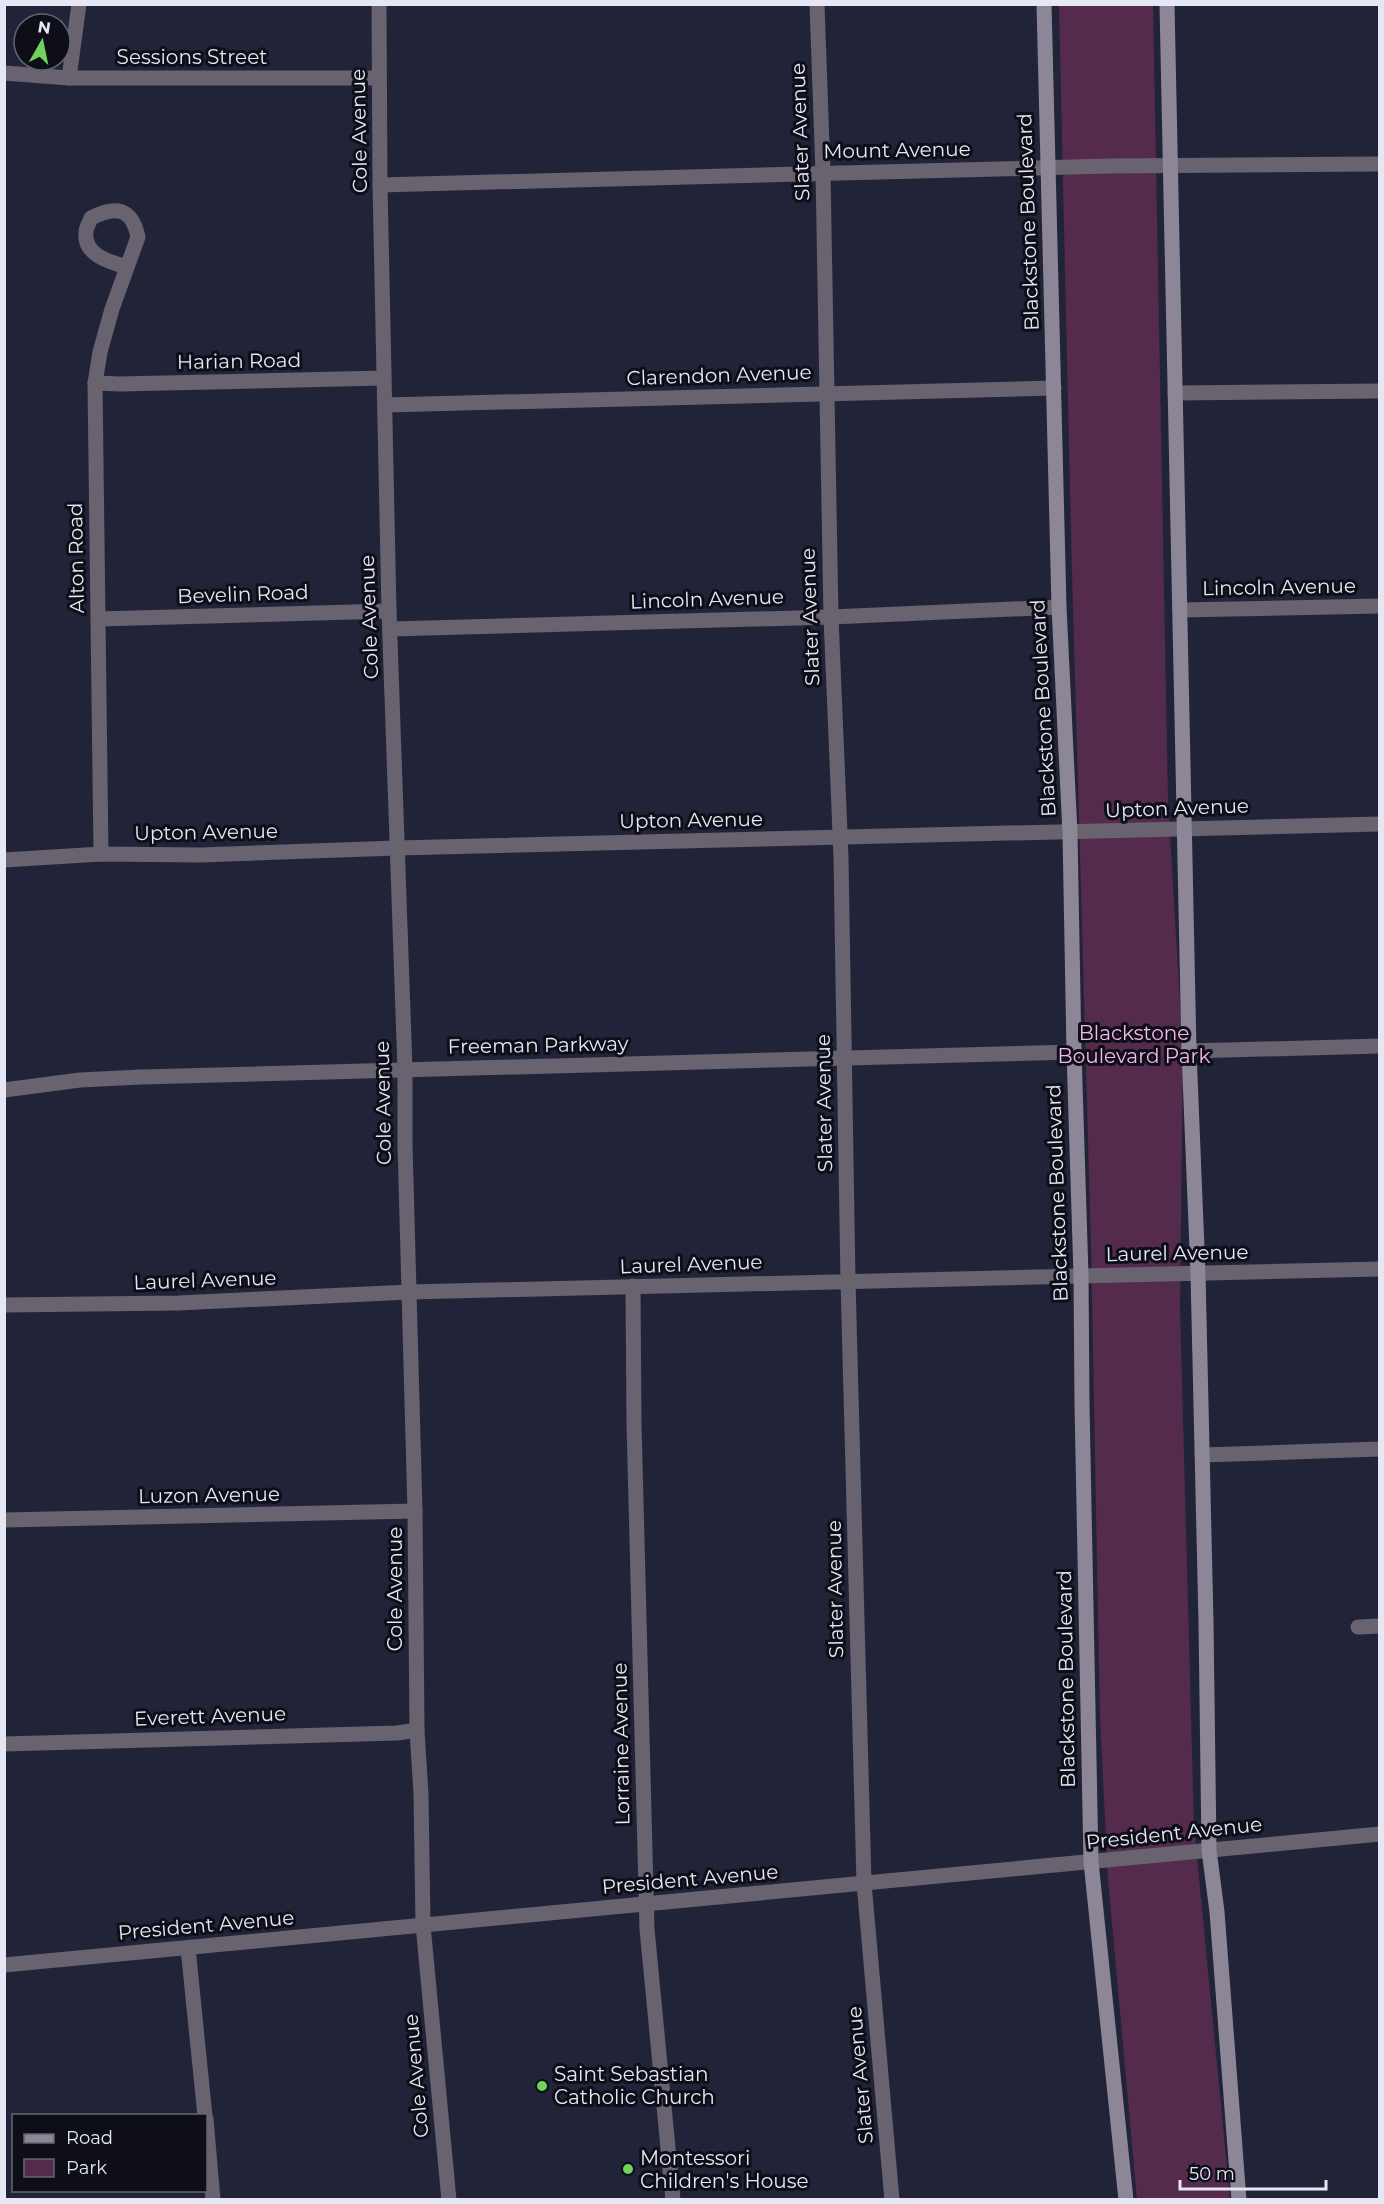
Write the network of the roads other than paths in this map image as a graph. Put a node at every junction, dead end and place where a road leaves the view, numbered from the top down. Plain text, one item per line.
1 (79, 4) edge
2 (379, 4) edge
3 (817, 4) edge
4 (1044, 4) edge
5 (1167, 4) edge
6 (4, 73) edge
7 (69, 78) junction
8 (379, 78) junction
9 (1170, 164) junction
10 (1380, 164) edge
11 (1048, 168) junction
12 (823, 173) junction
13 (380, 185) junction
14 (127, 267) dead end
15 (384, 378) junction
16 (95, 382) junction
17 (1054, 388) junction
18 (1380, 391) edge
19 (825, 393) junction
20 (1175, 393) junction
21 (386, 405) junction
22 (1380, 606) edge
23 (1059, 607) junction
24 (389, 610) junction
25 (1180, 610) junction
26 (831, 617) junction
27 (98, 619) junction
28 (391, 629) junction
29 (1380, 824) edge
30 (1185, 828) junction
31 (1070, 833) junction
32 (840, 837) junction
33 (397, 848) junction
34 (101, 854) junction
35 (4, 860) edge
36 (1380, 1046) edge
37 (1189, 1051) junction
38 (1074, 1052) junction
39 (843, 1058) junction
40 (405, 1070) junction
41 (4, 1090) edge
42 (1380, 1269) edge
43 (1198, 1274) junction
44 (1081, 1275) junction
45 (848, 1281) junction
46 (633, 1286) junction
47 (409, 1292) junction
48 (4, 1305) edge
49 (1380, 1449) edge
50 (1202, 1455) junction
51 (415, 1511) junction
52 (4, 1520) edge
53 (1380, 1626) edge
54 (1358, 1627) dead end
55 (417, 1730) junction
56 (4, 1744) edge
57 (1380, 1834) edge
58 (1209, 1850) junction
59 (1091, 1862) junction
60 (864, 1883) junction
61 (646, 1904) junction
62 (423, 1925) junction
63 (188, 1948) junction
64 (4, 1965) edge
65 (205, 2114) edge
66 (207, 2138) edge
67 (213, 2199) edge
68 (449, 2199) edge
69 (673, 2199) edge
70 (892, 2199) edge
71 (1126, 2199) edge
72 (1239, 2199) edge

1 - 7 street
2 - 8 street, Cole Avenue
3 - 12 street, Slater Avenue
4 - 11 main road, Blackstone Boulevard
5 - 9 main road
6 - 7 street, Sessions Street
7 - 8 street, Sessions Street
8 - 13 street, Cole Avenue
9 - 10 street, Mount Avenue
9 - 11 street, Mount Avenue
9 - 20 main road
11 - 12 street, Mount Avenue
11 - 17 main road, Blackstone Boulevard
12 - 13 street, Mount Avenue
12 - 19 street, Slater Avenue
13 - 15 street, Cole Avenue
14 - 16 street, Alton Road
15 - 16 street, Harian Road
15 - 21 street, Cole Avenue
16 - 27 street, Alton Road
17 - 19 street, Clarendon Avenue
17 - 23 main road, Blackstone Boulevard
18 - 20 street
19 - 21 street, Clarendon Avenue
19 - 26 street, Slater Avenue
20 - 25 main road
21 - 24 street, Cole Avenue
22 - 25 street, Lincoln Avenue
23 - 26 street, Lincoln Avenue
23 - 31 main road, Blackstone Boulevard
24 - 27 street, Bevelin Road
24 - 28 street, Cole Avenue
25 - 30 main road
26 - 28 street, Lincoln Avenue
26 - 32 street, Slater Avenue
27 - 34 street, Alton Road
28 - 33 street, Cole Avenue
29 - 30 street, Upton Avenue
30 - 31 street, Upton Avenue
30 - 37 main road
31 - 32 street, Upton Avenue
31 - 38 main road, Blackstone Boulevard
32 - 33 street, Upton Avenue
32 - 39 street, Slater Avenue
33 - 34 street, Upton Avenue
33 - 40 street, Cole Avenue
34 - 35 street, Upton Avenue
36 - 37 street
37 - 43 main road
38 - 39 street, Freeman Parkway
38 - 44 main road, Blackstone Boulevard
39 - 40 street, Freeman Parkway
39 - 45 street, Slater Avenue
40 - 41 street, Freeman Parkway
40 - 47 street, Cole Avenue
42 - 43 street, Laurel Avenue
43 - 44 street, Laurel Avenue
43 - 50 main road
44 - 45 street, Laurel Avenue
44 - 59 main road, Blackstone Boulevard
45 - 46 street, Laurel Avenue
45 - 60 street, Slater Avenue
46 - 47 street, Laurel Avenue
46 - 61 street, Lorraine Avenue
47 - 48 street, Laurel Avenue
47 - 51 street, Cole Avenue
49 - 50 street
50 - 58 main road
51 - 52 street, Luzon Avenue
51 - 55 street, Cole Avenue
53 - 54 street
55 - 56 street, Everett Avenue
55 - 62 street, Cole Avenue
57 - 58 street, President Avenue
58 - 59 street, President Avenue
58 - 72 main road
59 - 60 street, President Avenue
59 - 71 main road, Blackstone Boulevard
60 - 61 street, President Avenue
60 - 70 street, Slater Avenue
61 - 62 street, President Avenue
61 - 69 street, Lorraine Avenue
62 - 63 street, President Avenue
62 - 68 street, Cole Avenue
63 - 64 street, President Avenue
63 - 65 street
66 - 67 street

